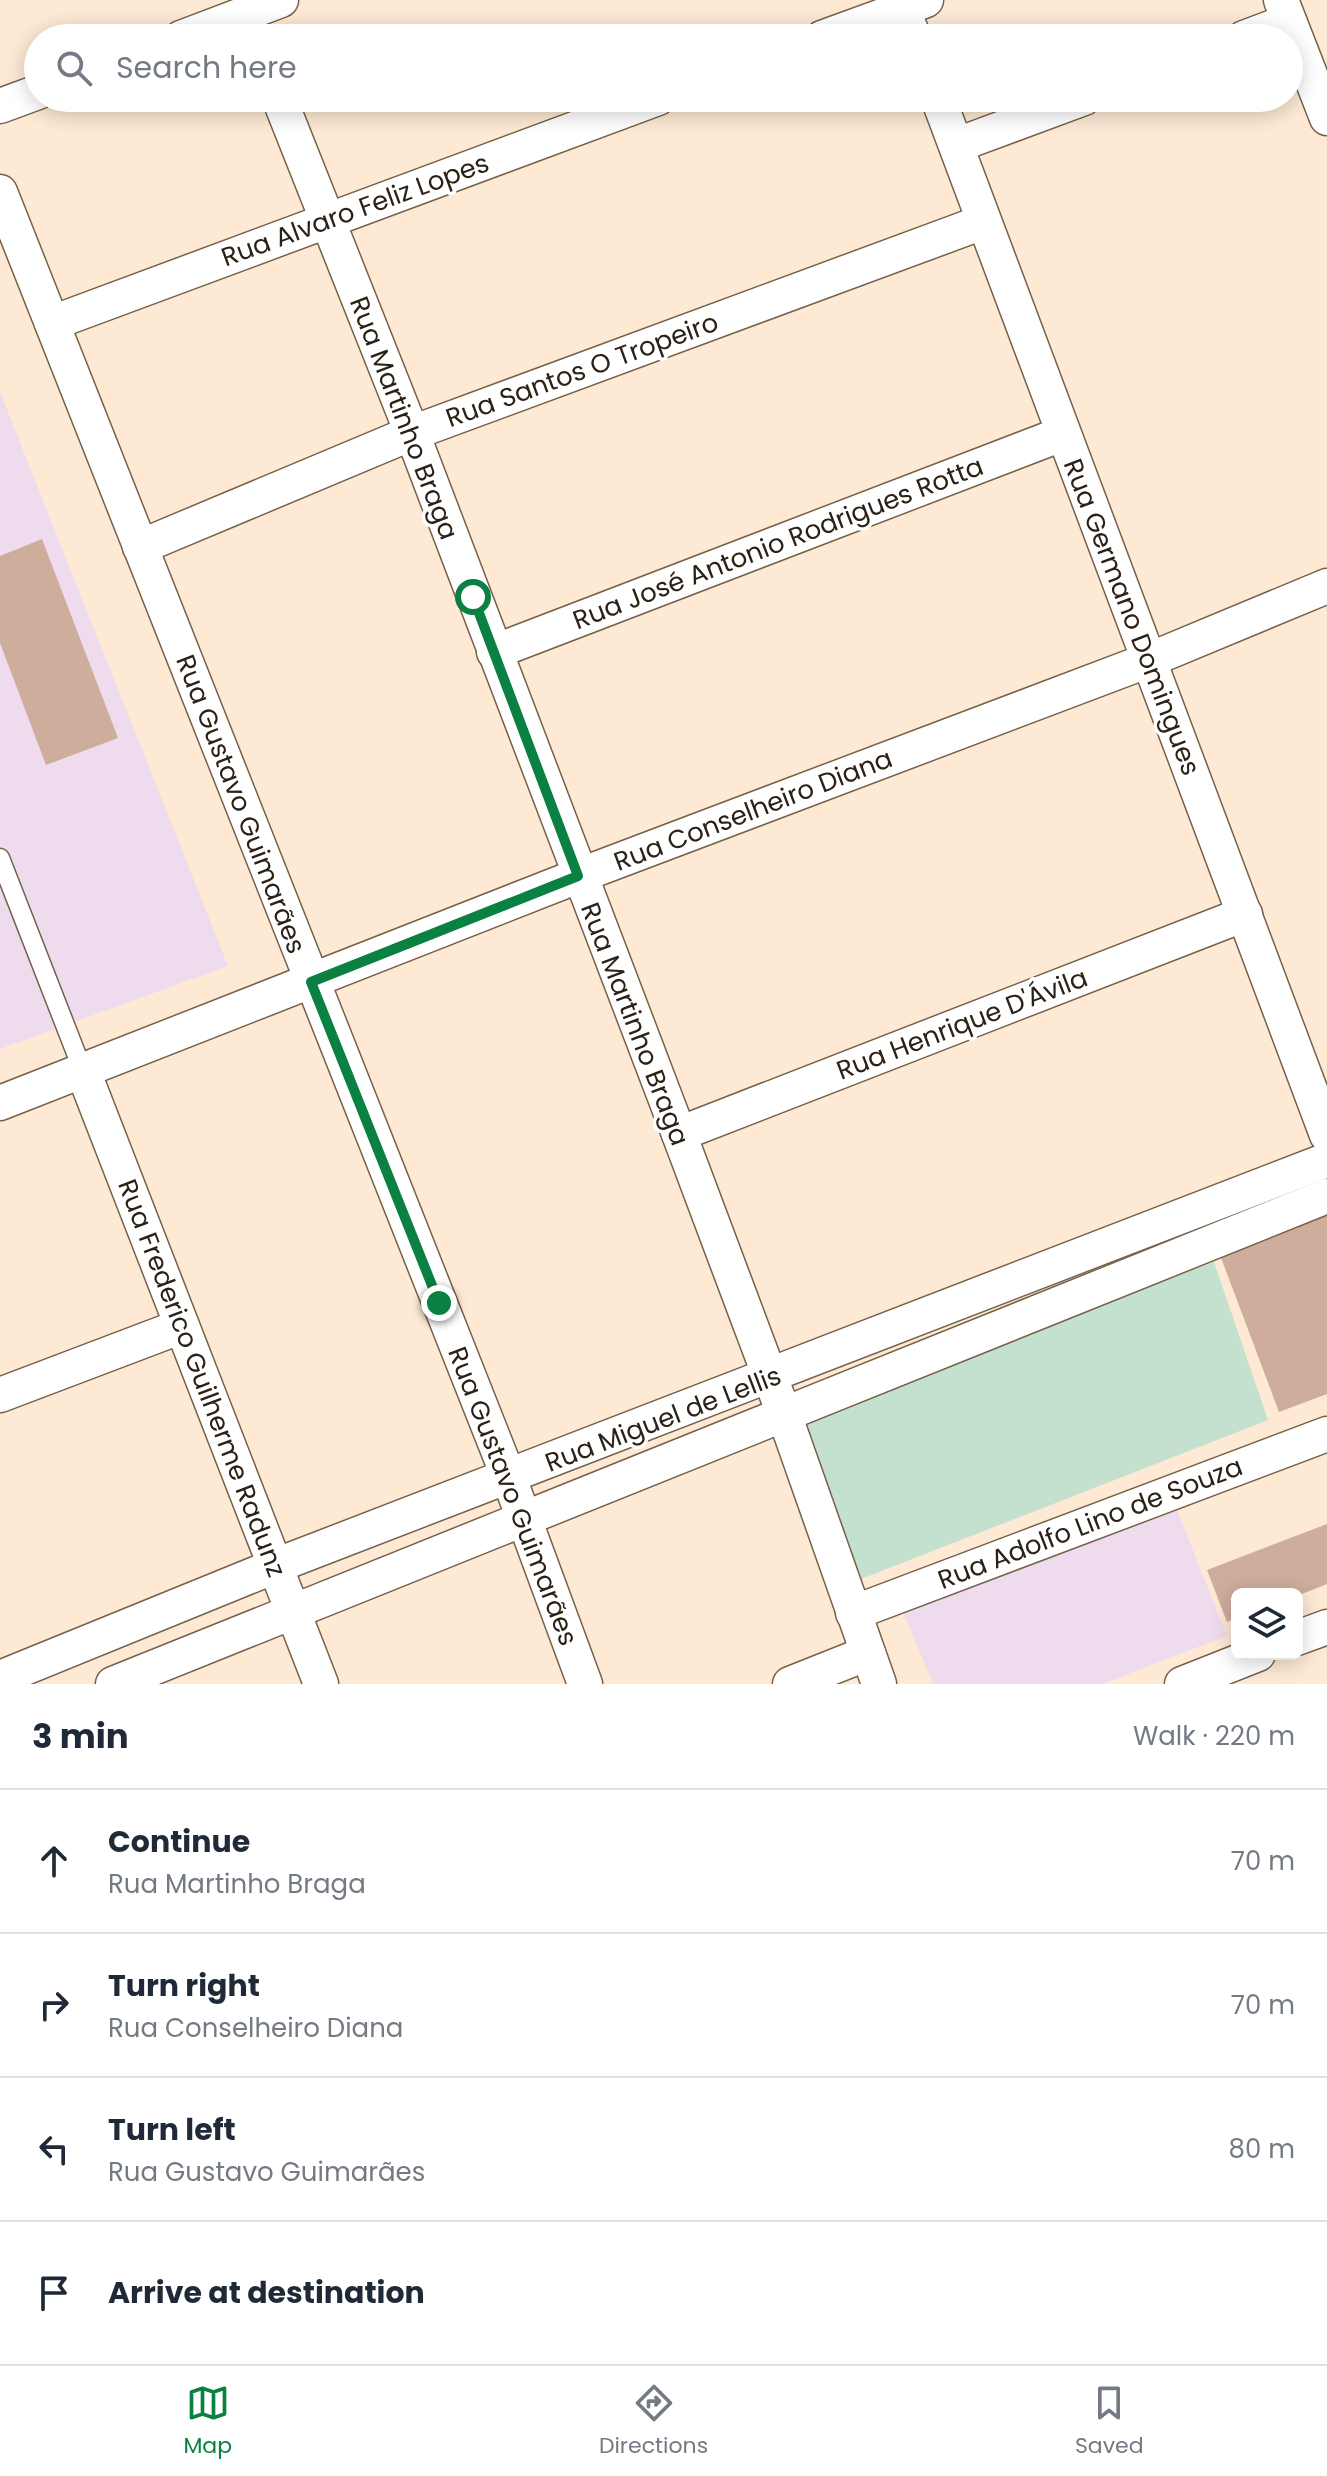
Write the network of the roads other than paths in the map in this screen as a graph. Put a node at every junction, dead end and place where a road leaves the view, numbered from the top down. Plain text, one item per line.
1 (281, 0) edge
2 (1285, 11) edge
3 (910, 12) edge
4 (253, 24) edge
5 (869, 24) edge
6 (1265, 24) edge
7 (1303, 53) edge
8 (24, 97) edge
9 (1324, 103) edge
10 (0, 106) edge
11 (284, 112) edge
12 (620, 112) edge
13 (944, 112) edge
14 (1046, 112) edge
15 (957, 145) junction
16 (0, 192) edge
17 (326, 219) junction
18 (983, 222) junction
19 (52, 323) junction
20 (412, 433) junction
21 (1062, 434) junction
22 (140, 547) junction
23 (1327, 586) edge
24 (494, 652) junction
25 (1149, 660) junction
26 (0, 858) edge
27 (578, 876) junction
28 (1245, 914) junction
29 (311, 982) junction
30 (83, 1071) junction
31 (0, 1103) edge
32 (679, 1134) junction
33 (1327, 1135) edge
34 (1327, 1160) edge
35 (1327, 1196) edge
36 (906, 1325) junction
37 (182, 1326) junction
38 (920, 1359) junction
39 (770, 1377) junction
40 (0, 1395) edge
41 (784, 1414) junction
42 (1327, 1434) edge
43 (509, 1478) junction
44 (522, 1516) junction
45 (275, 1566) junction
46 (293, 1612) junction
47 (853, 1613) junction
48 (1327, 1627) edge
49 (1303, 1636) edge
50 (1243, 1660) edge
51 (873, 1669) edge
52 (0, 1678) edge
53 (113, 1684) edge
54 (321, 1684) edge
55 (585, 1684) edge
56 (790, 1684) edge
57 (1182, 1684) edge

1 - 4 street
2 - 6 street
3 - 5 street
7 - 9 street
8 - 10 street
11 - 17 street, Rua Martinho Braga
12 - 17 street, Rua Alvaro Feliz Lopes
13 - 15 street, Rua Germano Domingues
14 - 15 street
15 - 18 street, Rua Germano Domingues
16 - 19 street, Rua Gustavo Guimarães
17 - 19 street, Rua Alvaro Feliz Lopes
17 - 20 street, Rua Martinho Braga
18 - 20 street, Rua Santos O Tropeiro
18 - 21 street, Rua Germano Domingues
19 - 22 street, Rua Gustavo Guimarães
20 - 22 street, Rua Santos O Tropeiro
20 - 24 street, Rua Martinho Braga
21 - 24 street, Rua José Antonio Rodrigues Rotta
21 - 25 street, Rua Germano Domingues
22 - 29 street, Rua Gustavo Guimarães
23 - 25 street, Rua Conselheiro Diana
24 - 27 street, Rua Martinho Braga
25 - 27 street, Rua Conselheiro Diana
25 - 28 street, Rua Germano Domingues
26 - 30 lane
27 - 29 street, Rua Conselheiro Diana
27 - 32 street, Rua Martinho Braga
28 - 32 street, Rua Henrique D'Ávila
28 - 33 street, Rua Germano Domingues
29 - 30 street, Rua Conselheiro Diana
29 - 43 street, Rua Gustavo Guimarães
30 - 31 street, Rua Conselheiro Diana
30 - 37 street, Rua Frederico Guilherme Radunz
32 - 39 street, Rua Martinho Braga
34 - 36 street, Rua Miguel de Lellis
35 - 38 street, Rua Miguel de Lellis
36 - 38 street
36 - 39 street, Rua Miguel de Lellis
37 - 40 street
37 - 45 street, Rua Frederico Guilherme Radunz
38 - 41 street, Rua Miguel de Lellis
39 - 41 street, Rua Martinho Braga
39 - 43 street, Rua Miguel de Lellis
41 - 44 street, Rua Miguel de Lellis
41 - 47 street, Rua Martinho Braga
42 - 47 street, Rua Adolfo Lino de Souza
43 - 44 street, Rua Gustavo Guimarães
43 - 45 street, Rua Miguel de Lellis
44 - 46 street, Rua Miguel de Lellis
44 - 55 street, Rua Gustavo Guimarães
45 - 46 street, Rua Frederico Guilherme Radunz
45 - 52 street, Rua Miguel de Lellis
46 - 53 street, Rua Miguel de Lellis
46 - 54 street, Rua Frederico Guilherme Radunz
47 - 51 street, Rua Martinho Braga
48 - 49 street
50 - 57 street
51 - 56 street

